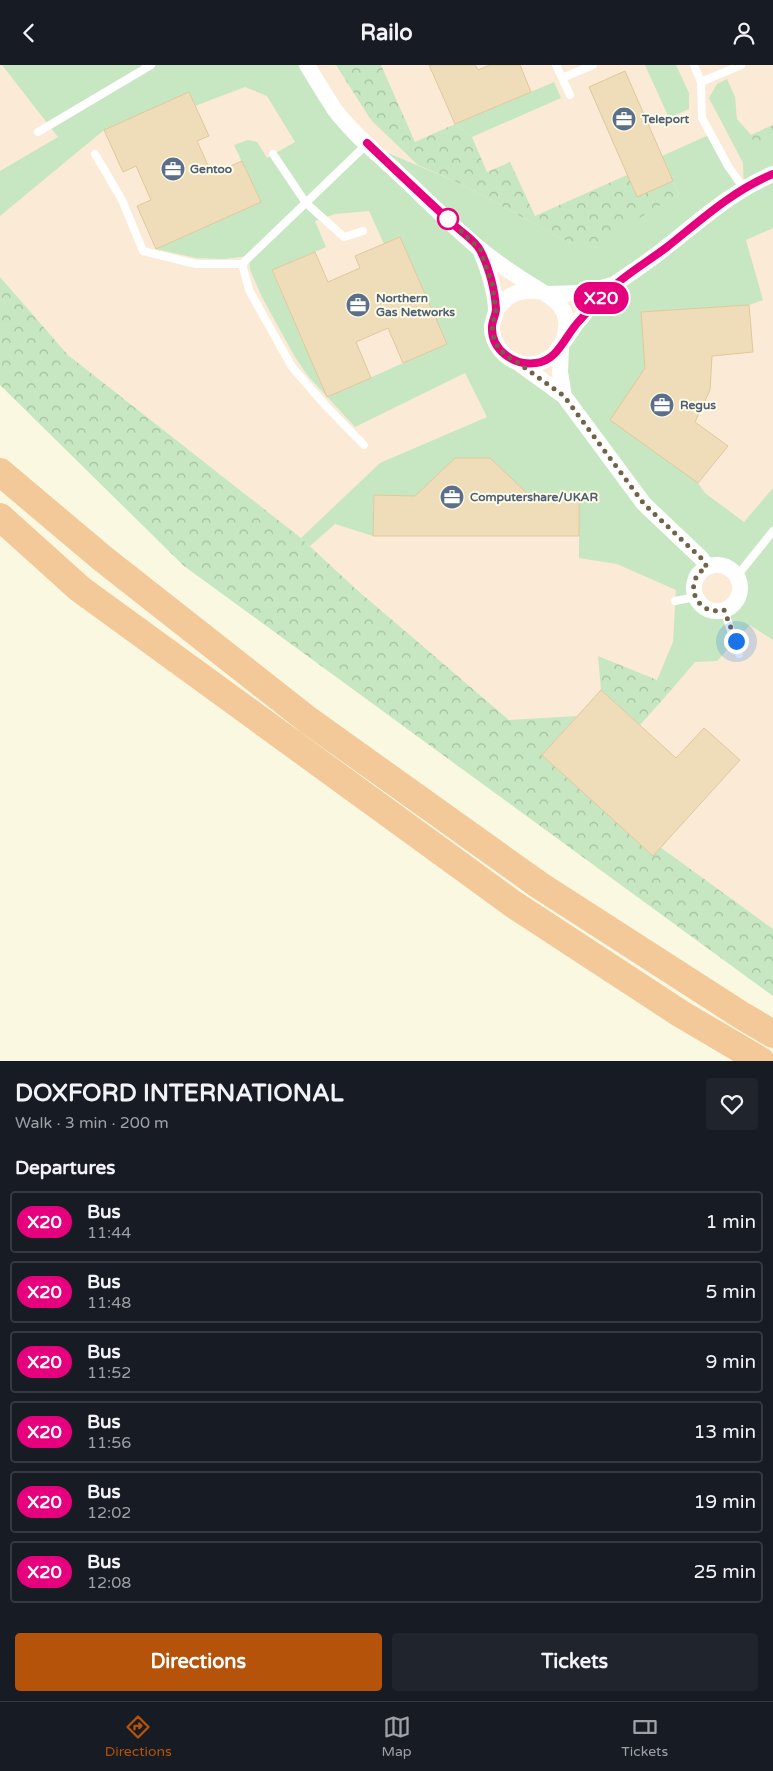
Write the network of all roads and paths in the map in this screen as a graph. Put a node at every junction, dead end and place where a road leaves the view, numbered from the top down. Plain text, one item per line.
1 (307, 65) edge
2 (556, 65) edge
3 (593, 65) edge
4 (694, 65) edge
5 (742, 65) edge
6 (145, 66) edge
7 (562, 78) junction
8 (701, 82) junction
9 (570, 95) dead end
10 (38, 132) dead end
11 (367, 143) junction
12 (273, 154) dead end
13 (95, 155) dead end
14 (773, 175) edge
15 (744, 189) junction
16 (306, 203) junction
17 (363, 231) dead end
18 (480, 249) junction
19 (242, 264) junction
20 (615, 285) junction
21 (542, 292) junction
22 (496, 310) junction
23 (562, 344) junction
24 (517, 362) junction
25 (564, 396) junction
26 (364, 445) dead end
27 (0, 457) edge
28 (0, 472) edge
29 (0, 517) edge
30 (0, 525) edge
31 (773, 531) edge
32 (102, 558) junction
33 (707, 567) junction
34 (737, 576) junction
35 (80, 589) junction
36 (695, 597) junction
37 (675, 601) dead end
38 (724, 610) junction
39 (739, 654) dead end
40 (773, 1034) edge
41 (761, 1061) edge

1 - 11 street
2 - 7 lane
3 - 7 lane
4 - 8 lane
5 - 8 lane
6 - 10 lane
7 - 9 lane
8 - 15 lane
11 - 16 lane
11 - 18 street
12 - 16 lane
13 - 19 lane
14 - 15 street
15 - 20 street
16 - 17 lane
16 - 19 lane
18 - 21 street
18 - 22 street
19 - 26 lane
20 - 21 street
20 - 23 street
21 - 22 street
21 - 23 street
22 - 24 street
23 - 24 street
23 - 25 street
24 - 25 street
25 - 33 street
27 - 32 highway
28 - 32 highway
29 - 35 highway
30 - 35 highway
31 - 34 lane
32 - 40 highway
33 - 34 street
33 - 36 street
34 - 38 street
35 - 41 highway
36 - 37 lane
36 - 38 street
38 - 39 lane

